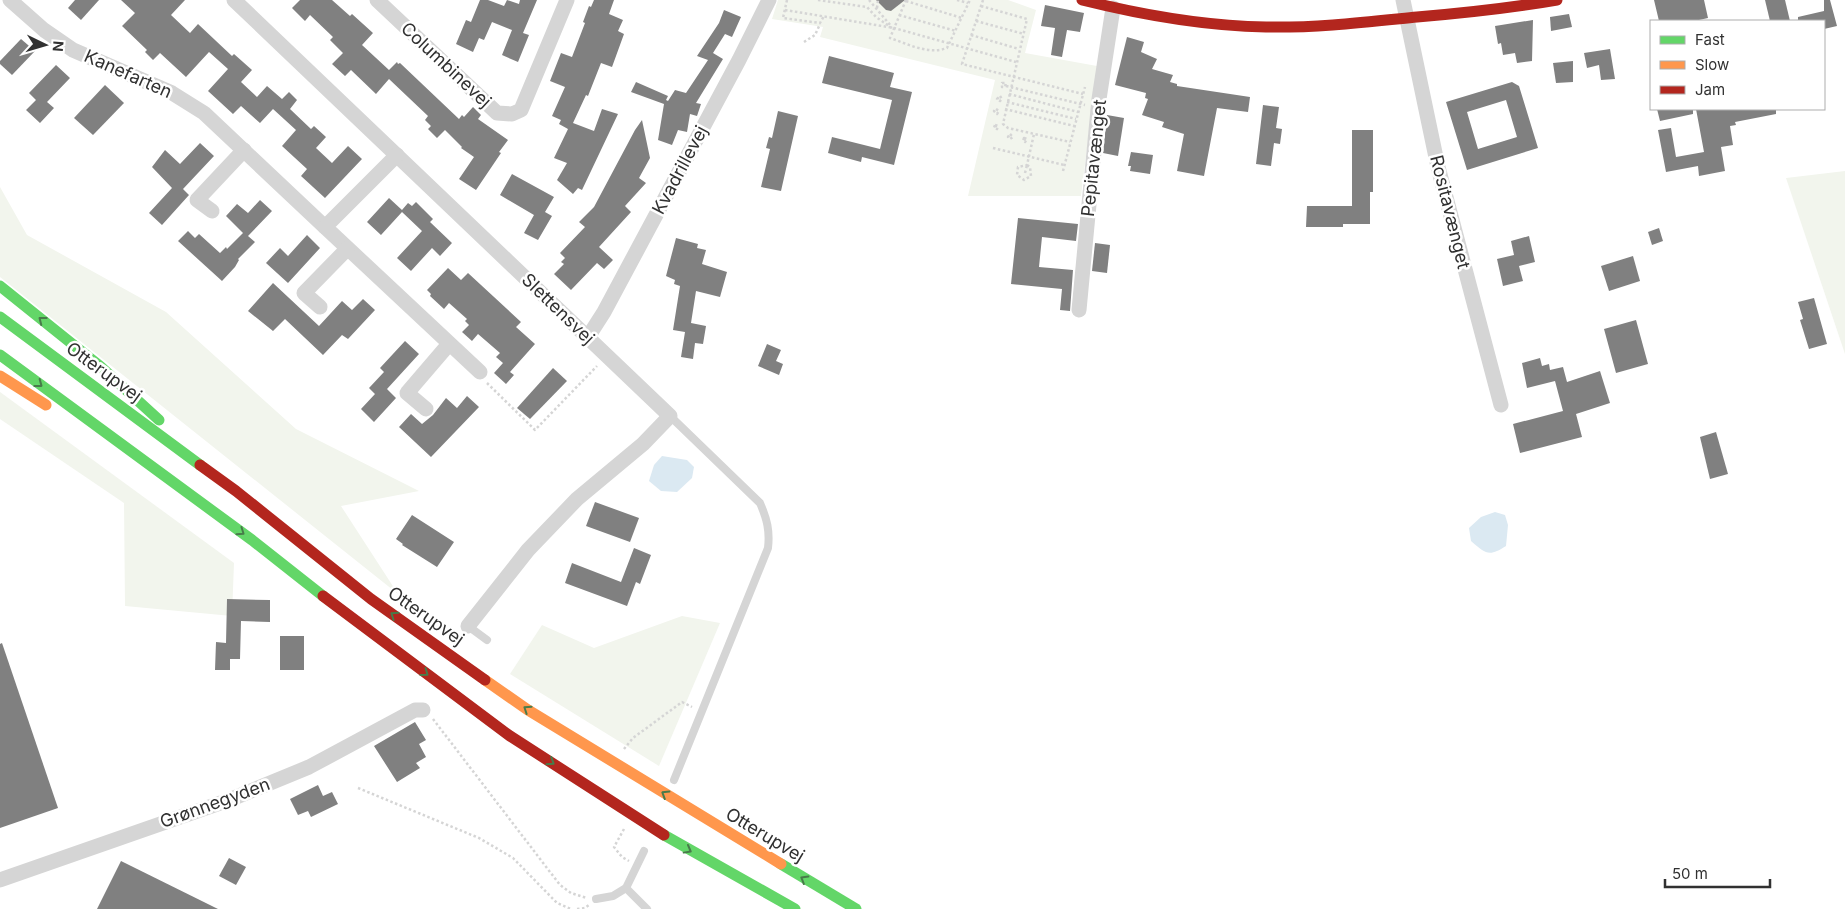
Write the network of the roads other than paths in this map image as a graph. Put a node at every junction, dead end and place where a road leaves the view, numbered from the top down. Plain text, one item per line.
1 (10, 0) edge
2 (234, 0) edge
3 (377, 0) edge
4 (567, 0) edge
5 (768, 0) edge
6 (1082, 0) edge
7 (1403, 0) edge
8 (1557, 0) edge
9 (1113, 8) junction
10 (1408, 18) junction
11 (244, 150) junction
12 (396, 155) junction
13 (212, 211) dead end
14 (325, 227) junction
15 (347, 249) junction
16 (0, 286) edge
17 (320, 306) dead end
18 (1079, 310) dead end
19 (0, 317) edge
20 (588, 337) junction
21 (449, 344) junction
22 (0, 355) edge
23 (480, 372) road end
24 (0, 376) edge
25 (1501, 405) dead end
26 (426, 409) dead end
27 (58, 413) dead end
28 (670, 416) junction
29 (74, 424) dead end
30 (236, 491) junction
31 (215, 514) junction
32 (468, 626) joint
33 (487, 640) dead end
34 (423, 710) road end
35 (674, 780) dead end
36 (644, 852) dead end
37 (0, 880) edge
38 (626, 888) junction
39 (596, 899) road end
40 (647, 909) edge
41 (795, 909) edge
42 (856, 909) edge

1 - 11 street, Kanefarten
2 - 12 street, Slettensvej
3 - 4 street, Columbinevej
5 - 20 street, Kvadrillevej
6 - 9 main road
7 - 10 street, Rositavænget
8 - 10 main road
9 - 10 main road
9 - 18 street, Pepitavænget
10 - 25 street, Rositavænget
11 - 13 street
11 - 14 street, Kanefarten
12 - 14 street
12 - 20 street, Slettensvej
14 - 15 street, Kanefarten
15 - 17 street
15 - 21 street, Kanefarten
30 -> 16 main road
19 - 30 main road, Otterupvej
20 - 28 street, Slettensvej
21 - 23 street, Kanefarten
21 - 26 street
22 -> 31 main road
24 - 27 main road
28 - 32 street
28 - 35 lane
29 - 31 main road
42 -> 30 main road, Otterupvej
31 -> 41 main road
32 - 33 lane
34 - 37 street, Grønnegyden
36 - 38 lane
38 - 39 lane
38 - 40 lane

